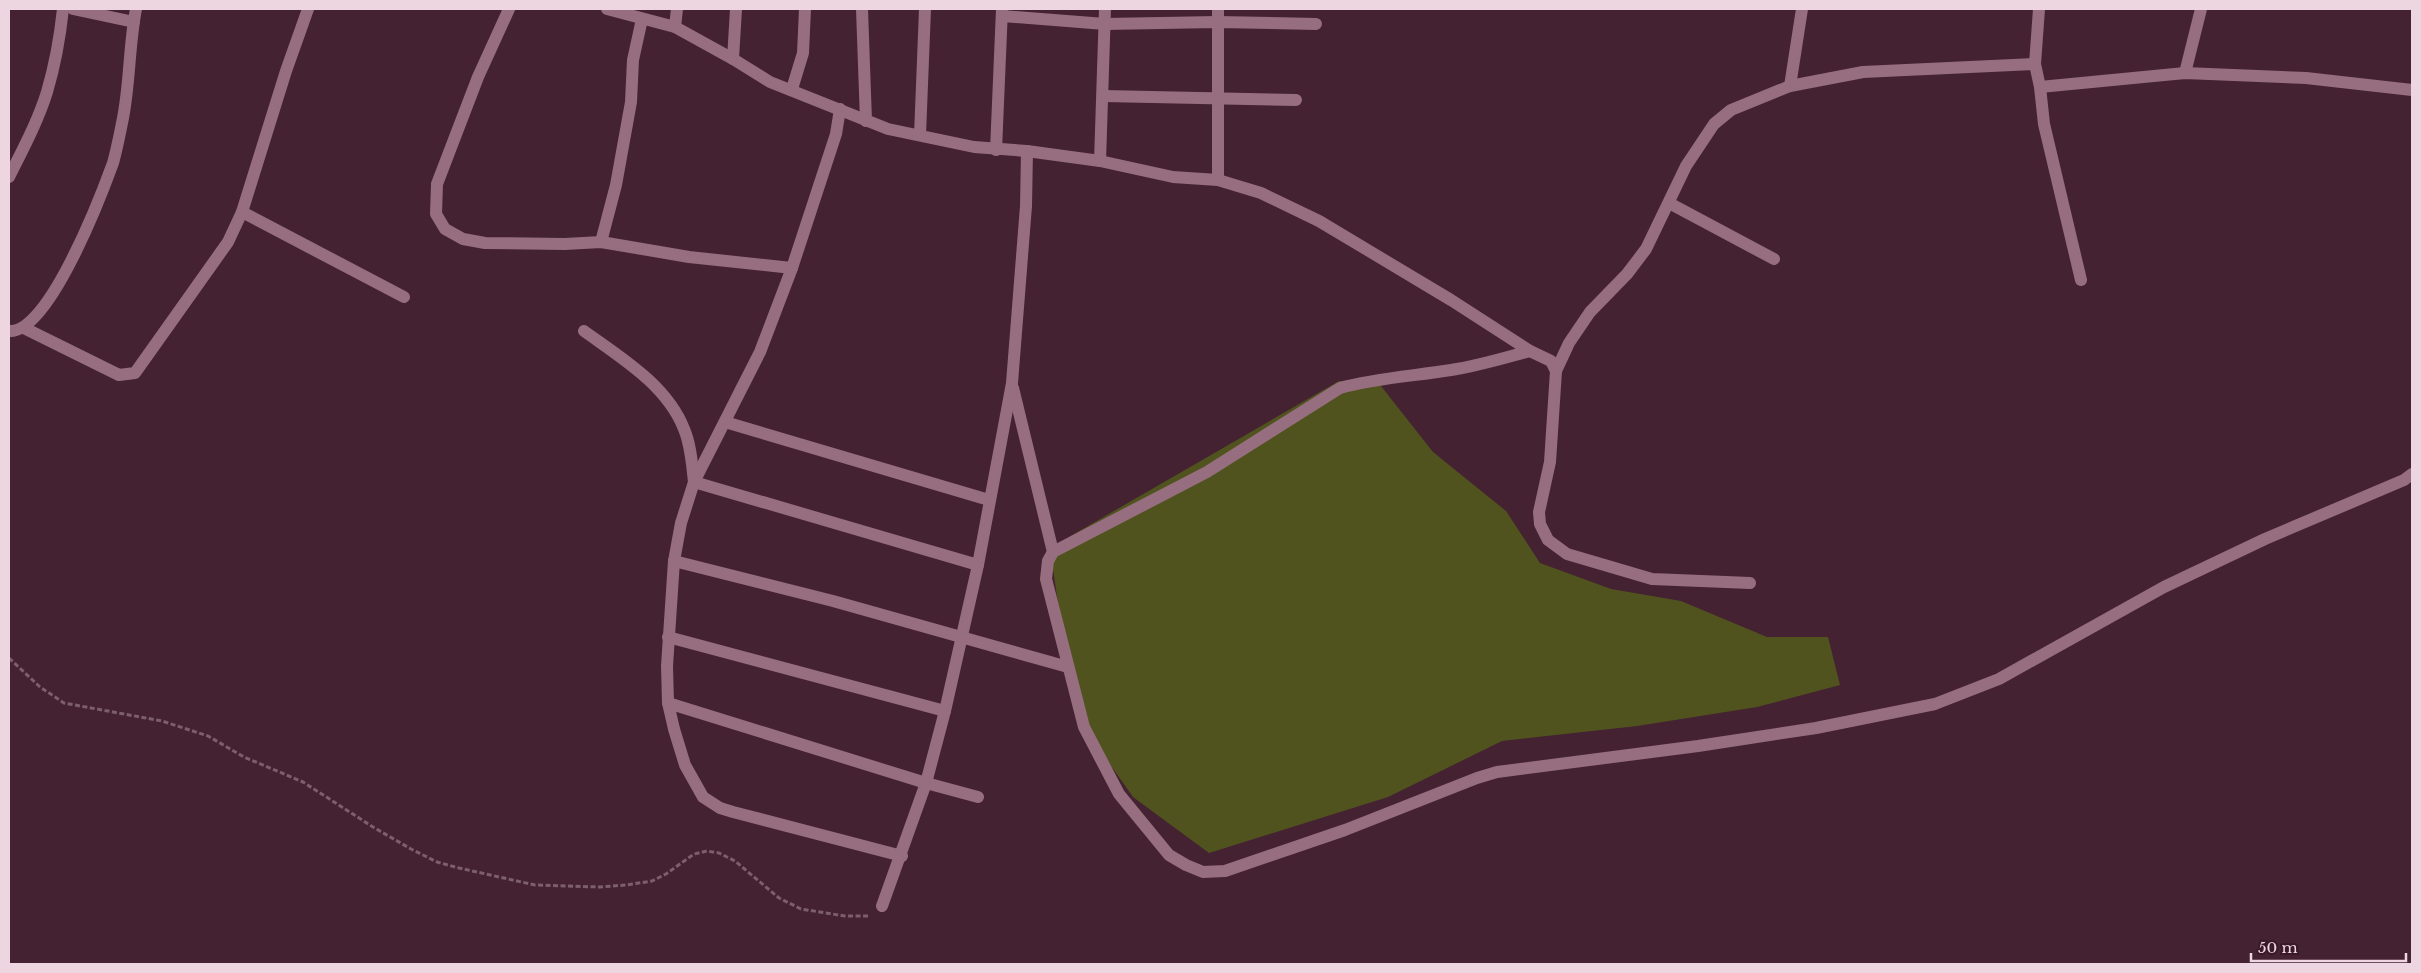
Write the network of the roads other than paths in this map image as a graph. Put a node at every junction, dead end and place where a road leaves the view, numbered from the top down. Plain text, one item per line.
1 (63, 9) edge
2 (73, 9) edge
3 (308, 9) edge
4 (509, 9) edge
5 (607, 9) edge
6 (677, 9) edge
7 (736, 9) edge
8 (805, 9) edge
9 (862, 9) edge
10 (924, 9) edge
11 (1105, 9) edge
12 (1218, 9) edge
13 (1802, 9) edge
14 (2039, 9) edge
15 (2201, 9) edge
16 (1002, 12) edge
17 (135, 15) edge
18 (642, 19) junction
19 (1217, 22) junction
20 (1105, 24) junction
21 (1316, 24) dead end
22 (675, 28) junction
23 (733, 59) junction
24 (2034, 64) junction
25 (2185, 73) junction
26 (1790, 86) junction
27 (2040, 87) junction
28 (792, 89) junction
29 (2412, 90) edge
30 (1103, 96) junction
31 (1217, 100) junction
32 (1296, 100) dead end
33 (840, 109) junction
34 (866, 121) junction
35 (920, 135) junction
36 (996, 150) junction
37 (1027, 151) junction
38 (1100, 161) junction
39 (9, 177) edge
40 (1218, 180) junction
41 (1669, 203) junction
42 (242, 212) junction
43 (601, 242) junction
44 (1774, 259) dead end
45 (792, 268) junction
46 (2081, 280) dead end
47 (404, 297) dead end
48 (24, 328) junction
49 (9, 331) edge
50 (584, 331) dead end
51 (1530, 351) junction
52 (1556, 372) junction
53 (1012, 383) junction
54 (725, 422) junction
55 (2412, 474) edge
56 (694, 482) junction
57 (989, 500) junction
58 (1053, 552) junction
59 (674, 562) junction
60 (978, 565) junction
61 (1750, 583) dead end
62 (668, 637) junction
63 (961, 638) junction
64 (1068, 667) junction
65 (668, 703) junction
66 (945, 711) junction
67 (926, 783) junction
68 (978, 797) dead end
69 (902, 856) junction
70 (882, 906) road end

1 - 39 street
2 - 17 street
3 - 42 street
4 - 43 street
5 - 18 street
6 - 22 street
7 - 23 street
8 - 28 street
9 - 34 street
10 - 35 street
11 - 20 street
12 - 19 street
13 - 26 street
14 - 24 street
15 - 25 street
16 - 20 street
16 - 36 street
17 - 48 street
18 - 22 street
18 - 43 street
19 - 20 street
19 - 21 street
19 - 31 street
20 - 30 street
22 - 23 street
23 - 28 street
24 - 26 street
24 - 27 street
25 - 27 street
25 - 29 street
26 - 41 street
27 - 46 street
28 - 33 street
30 - 31 street
30 - 38 street
31 - 32 street
31 - 40 street
33 - 34 street
33 - 45 street
34 - 35 street
35 - 36 street
36 - 37 street
37 - 38 street
37 - 53 street
38 - 40 street
40 - 51 street
41 - 44 street
41 - 52 street
42 - 47 street
42 - 48 street
43 - 45 street
45 - 54 street
48 - 49 street
50 - 56 street
51 - 52 street
51 - 58 street
52 - 61 street
53 - 57 street
53 - 58 street
54 - 56 street
54 - 57 street
55 - 64 street
56 - 59 street
56 - 60 street
57 - 60 street
58 - 64 street
59 - 62 street
59 - 63 street
60 - 63 street
62 - 65 street
62 - 66 street
63 - 64 street
63 - 66 street
65 - 67 street
65 - 69 street
66 - 67 street
67 - 68 street
67 - 69 street
69 - 70 street

